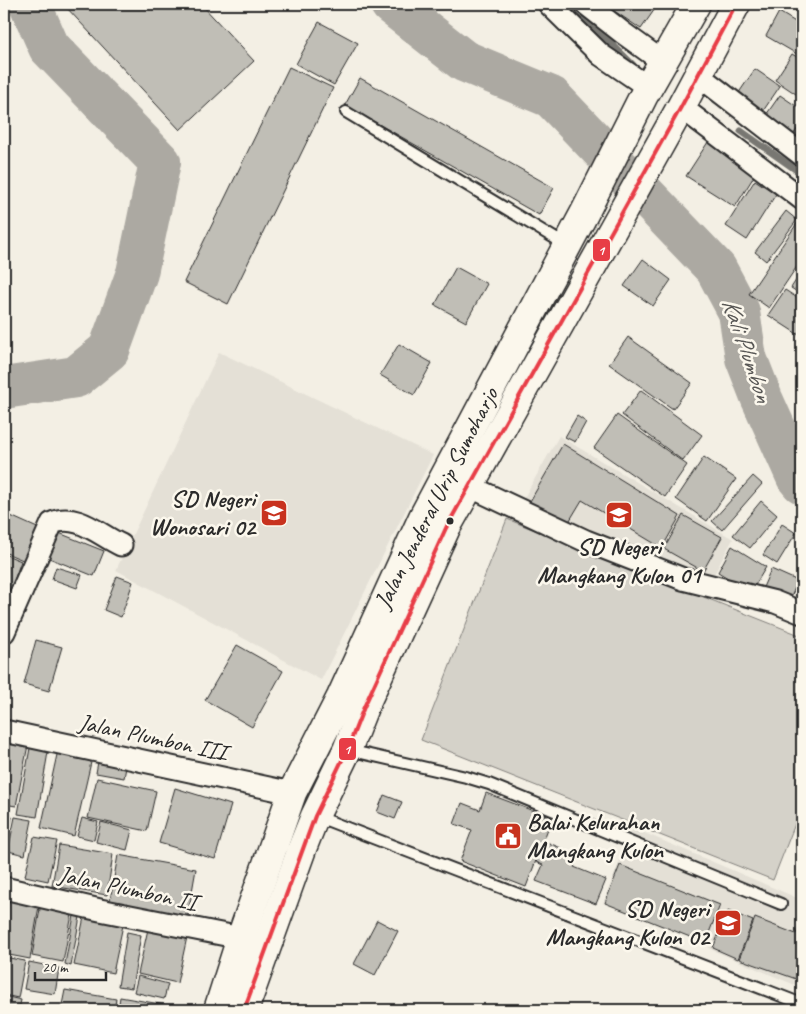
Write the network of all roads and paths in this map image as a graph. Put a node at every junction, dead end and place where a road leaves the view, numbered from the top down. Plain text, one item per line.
1 (549, 4) edge
2 (586, 4) edge
3 (696, 4) edge
4 (736, 4) edge
5 (663, 62) junction
6 (698, 75) junction
7 (646, 91) junction
8 (678, 111) junction
9 (346, 112) dead end
10 (802, 155) edge
11 (798, 189) edge
12 (567, 245) junction
13 (469, 486) junction
14 (120, 545) dead end
15 (802, 613) edge
16 (4, 632) edge
17 (4, 731) edge
18 (347, 750) junction
19 (292, 793) junction
20 (315, 816) junction
21 (4, 888) edge
22 (781, 904) dead end
23 (241, 938) junction
24 (802, 1004) edge
25 (218, 1010) edge
26 (244, 1010) edge

1 - 7 street
2 - 5 street
3 - 5 highway, Jalan Jenderal Urip Sumoharjo
4 - 6 highway
5 - 7 highway, Jalan Jenderal Urip Sumoharjo
6 - 8 highway
6 - 10 street
7 - 12 highway, Jalan Jenderal Urip Sumoharjo
8 - 11 street
8 - 13 highway
9 - 12 lane
12 - 19 highway, Jalan Jenderal Urip Sumoharjo
13 - 15 street
13 - 18 highway
14 - 16 street
17 - 19 street, Jalan Plumbon III
18 - 20 highway
18 - 22 lane
19 - 23 highway, Jalan Jenderal Urip Sumoharjo
20 - 24 lane
20 - 26 highway
21 - 23 street, Jalan Plumbon II
23 - 25 highway, Jalan Jenderal Urip Sumoharjo

